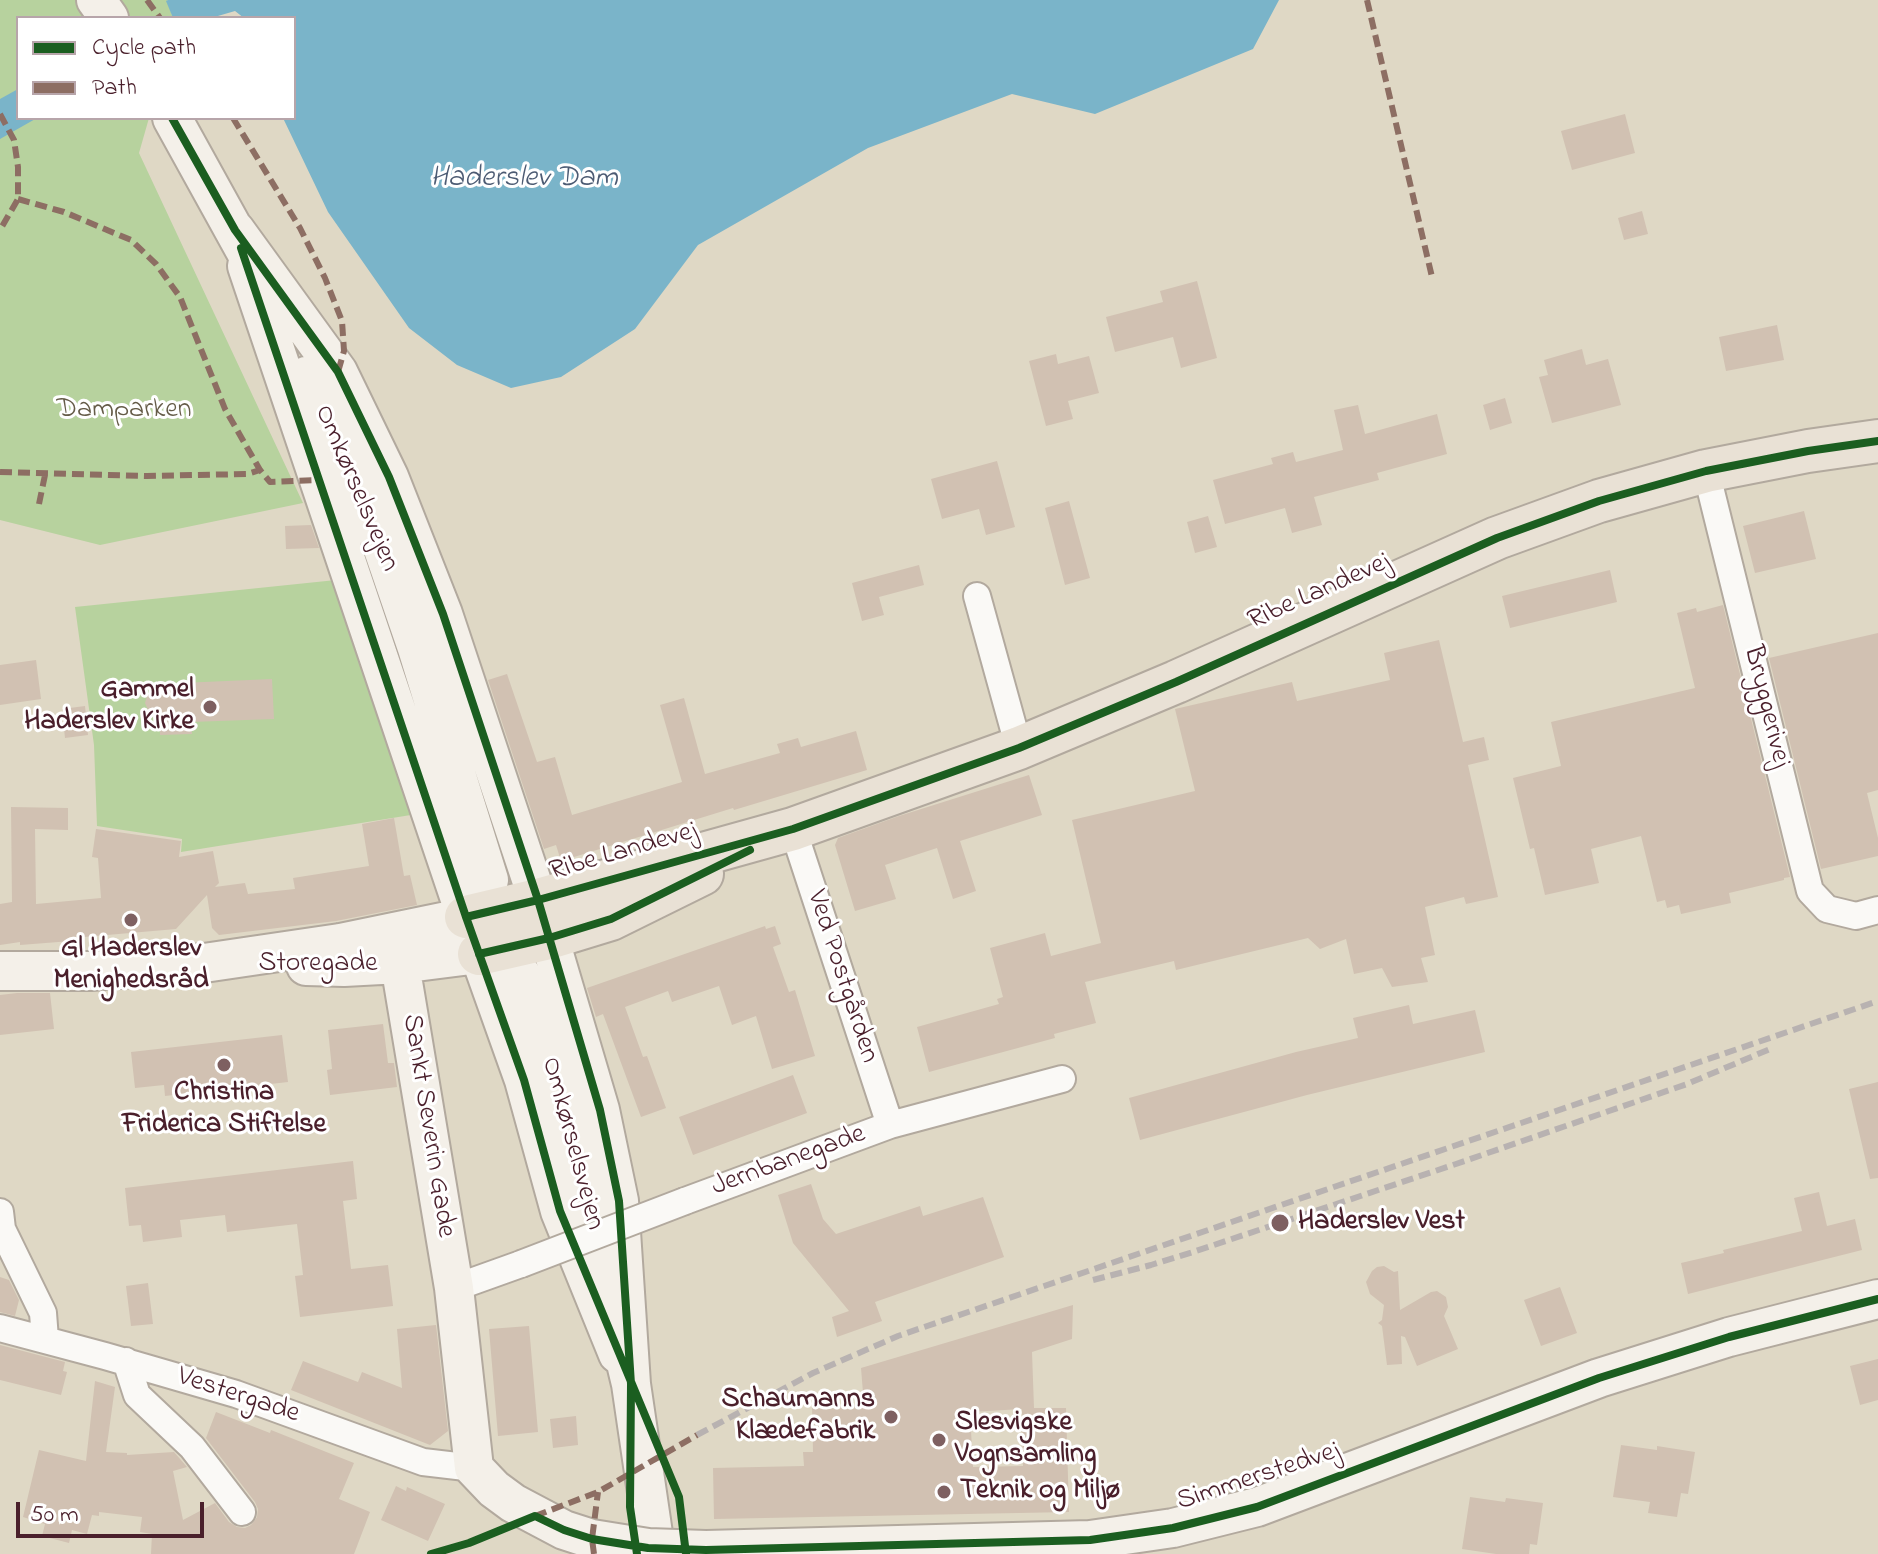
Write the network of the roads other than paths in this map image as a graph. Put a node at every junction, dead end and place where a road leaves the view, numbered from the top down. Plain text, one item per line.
1 (173, 120) edge
2 (235, 230) junction
3 (1878, 441) edge
4 (1706, 471) junction
5 (977, 596) dead end
6 (1019, 748) junction
7 (793, 829) junction
8 (489, 880) dead end
9 (1867, 913) edge
10 (544, 919) junction
11 (472, 936) junction
12 (400, 964) junction
13 (288, 965) junction
14 (157, 967) junction
15 (0, 971) edge
16 (520, 973) dead end
17 (1062, 1079) dead end
18 (890, 1125) junction
19 (0, 1212) edge
20 (454, 1288) junction
21 (1878, 1299) edge
22 (0, 1328) edge
23 (45, 1339) junction
24 (126, 1361) junction
25 (631, 1384) junction
26 (474, 1468) junction
27 (242, 1512) dead end
28 (894, 1550) edge
29 (656, 1554) edge

1 - 2 main road, Omkørselsvejen
2 - 8 main road, Omkørselsvejen
2 - 10 main road
2 - 11 main road
3 - 4 main road, Ribe Landevej
4 - 6 main road, Ribe Landevej
4 - 9 street, Bryggerivej
5 - 6 street
6 - 7 main road, Ribe Landevej
7 - 10 main road, Ribe Landevej
7 - 10 main road, Ribe Landevej
7 - 18 street, Ved Postgården
10 - 11 main road, Ribe Landevej
10 - 25 main road
11 - 12 main road, Storegade
11 - 13 main road
11 - 14 main road, Storegade
11 - 25 main road
12 - 13 main road, Storegade
12 - 20 main road, Sankt Severin Gade
13 - 14 main road, Storegade
14 - 15 main road, Storegade
16 - 25 main road, Omkørselsvejen
17 - 18 street, Jernbanegade
18 - 20 street, Jernbanegade, bridge
19 - 23 street
20 - 26 main road, Sankt Severin Gade
21 - 28 main road, Simmerstedvej
22 - 23 street, Vestergade
23 - 24 street, Vestergade
24 - 26 street, Vestergade
24 - 27 street
25 - 29 main road, Omkørselsvejen
26 - 28 main road, Simmerstedvej, bridge

